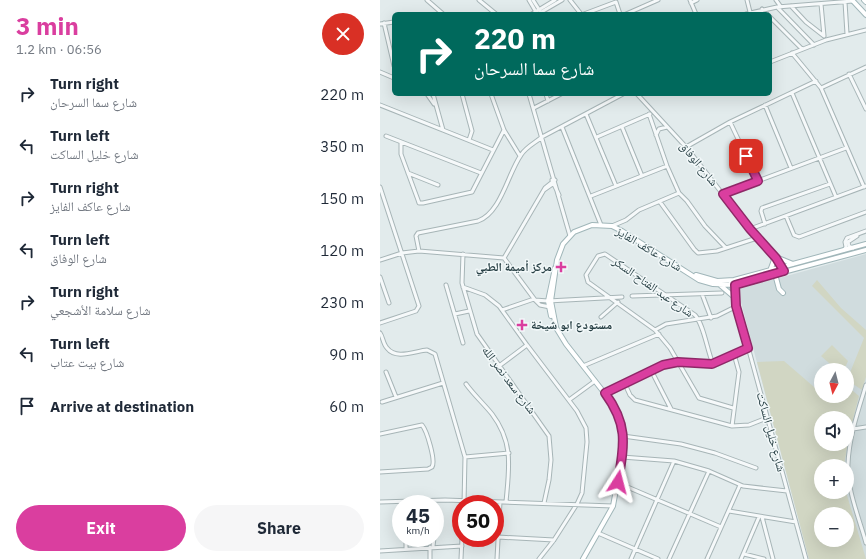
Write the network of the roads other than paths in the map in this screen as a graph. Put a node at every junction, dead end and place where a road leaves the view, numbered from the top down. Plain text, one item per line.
1 (427, 0) edge
2 (479, 0) edge
3 (529, 0) edge
4 (533, 0) edge
5 (555, 0) edge
6 (562, 0) edge
7 (570, 0) edge
8 (574, 0) edge
9 (658, 0) edge
10 (697, 0) edge
11 (747, 0) edge
12 (776, 0) edge
13 (853, 0) edge
14 (615, 1) edge
15 (691, 1) edge
16 (845, 2) junction
17 (821, 4) junction
18 (576, 6) junction
19 (791, 6) junction
20 (777, 7) junction
21 (781, 7) junction
22 (437, 9) junction
23 (489, 9) junction
24 (762, 9) junction
25 (438, 12) edge
26 (441, 12) edge
27 (488, 12) edge
28 (493, 12) edge
29 (538, 12) edge
30 (580, 12) edge
31 (589, 12) edge
32 (619, 12) edge
33 (631, 12) edge
34 (695, 12) edge
35 (750, 12) joint
36 (765, 12) edge
37 (866, 15) edge
38 (772, 19) edge
39 (392, 22) edge
40 (382, 24) edge
41 (866, 30) edge
42 (847, 34) junction
43 (824, 36) junction
44 (826, 40) junction
45 (814, 45) junction
46 (802, 49) junction
47 (792, 53) junction
48 (392, 59) edge
49 (772, 61) edge
50 (866, 66) edge
51 (380, 72) edge
52 (849, 74) junction
53 (392, 77) edge
54 (816, 81) junction
55 (822, 88) junction
56 (792, 93) junction
57 (428, 96) edge
58 (434, 96) edge
59 (463, 96) edge
60 (492, 96) edge
61 (530, 96) edge
62 (547, 96) edge
63 (557, 96) edge
64 (619, 96) edge
65 (639, 96) edge
66 (548, 101) junction
67 (380, 105) edge
68 (764, 105) junction
69 (437, 108) junction
70 (534, 108) junction
71 (866, 109) edge
72 (653, 112) junction
73 (586, 114) junction
74 (649, 114) junction
75 (730, 122) junction
76 (562, 127) junction
77 (622, 127) junction
78 (667, 128) junction
79 (443, 130) junction
80 (504, 130) junction
81 (656, 135) junction
82 (386, 136) dead end
83 (542, 137) junction
84 (597, 137) junction
85 (469, 140) junction
86 (401, 142) junction
87 (686, 148) junction
88 (846, 148) junction
89 (493, 150) junction
90 (520, 156) junction
91 (820, 158) junction
92 (667, 166) junction
93 (791, 168) junction
94 (408, 173) junction
95 (481, 173) junction
96 (642, 176) junction
97 (758, 181) junction
98 (554, 182) junction
99 (830, 184) junction
100 (438, 185) dead end
101 (380, 186) edge
102 (616, 186) junction
103 (865, 186) edge
104 (679, 193) junction
105 (723, 194) junction
106 (591, 196) junction
107 (836, 197) junction
108 (660, 202) junction
109 (866, 212) edge
110 (786, 216) junction
111 (765, 224) junction
112 (601, 225) junction
113 (612, 226) junction
114 (750, 229) junction
115 (865, 231) edge
116 (570, 236) junction
117 (866, 236) edge
118 (757, 238) junction
119 (866, 244) edge
120 (726, 248) junction
121 (853, 248) junction
122 (419, 250) junction
123 (844, 250) junction
124 (866, 250) edge
125 (402, 253) junction
126 (463, 254) junction
127 (504, 258) junction
128 (774, 258) junction
129 (380, 260) edge
130 (794, 264) junction
131 (782, 270) junction
132 (769, 271) junction
133 (774, 274) junction
134 (693, 275) junction
135 (380, 277) edge
136 (732, 283) junction
137 (446, 285) dead end
138 (720, 285) junction
139 (463, 287) junction
140 (722, 293) dead end
141 (783, 293) dead end
142 (667, 294) junction
143 (702, 294) junction
144 (632, 296) dead end
145 (733, 296) junction
146 (610, 297) junction
147 (622, 297) dead end
148 (534, 300) junction
149 (550, 301) junction
150 (618, 302) junction
151 (389, 303) dead end
152 (736, 306) junction
153 (550, 307) junction
154 (502, 310) junction
155 (469, 311) junction
156 (455, 314) junction
157 (601, 317) dead end
158 (711, 318) junction
159 (699, 320) junction
160 (380, 323) edge
161 (655, 330) junction
162 (380, 333) edge
163 (659, 334) junction
164 (463, 343) dead end
165 (527, 346) junction
166 (748, 348) junction
167 (734, 354) junction
168 (678, 362) junction
169 (714, 364) junction
170 (499, 366) junction
171 (583, 366) junction
172 (651, 370) junction
173 (386, 372) dead end
174 (594, 381) junction
175 (624, 382) junction
176 (443, 383) junction
177 (466, 384) dead end
178 (866, 385) edge
179 (605, 393) junction
180 (396, 397) junction
181 (570, 400) junction
182 (382, 402) dead end
183 (733, 408) junction
184 (671, 409) junction
185 (767, 418) junction
186 (732, 426) junction
187 (854, 426) edge
188 (866, 427) edge
189 (854, 429) edge
190 (380, 434) edge
191 (623, 436) junction
192 (850, 451) edge
193 (509, 453) junction
194 (465, 457) junction
195 (622, 457) junction
196 (674, 461) junction
197 (756, 468) dead end
198 (709, 471) junction
199 (380, 472) edge
200 (618, 482) junction
201 (740, 485) junction
202 (787, 491) junction
203 (464, 495) edge
204 (657, 500) junction
205 (380, 502) edge
206 (392, 502) edge
207 (506, 502) joint
208 (544, 503) junction
209 (577, 504) junction
210 (613, 506) junction
211 (729, 511) junction
212 (689, 513) junction
213 (760, 517) junction
214 (796, 522) junction
215 (721, 527) junction
216 (598, 533) junction
217 (504, 537) edge
218 (554, 540) junction
219 (866, 542) edge
220 (432, 547) joint
221 (462, 547) edge
222 (498, 547) edge
223 (406, 548) joint
224 (635, 549) junction
225 (380, 550) edge
226 (744, 554) junction
227 (430, 559) edge
228 (461, 559) edge
229 (498, 559) edge
230 (539, 559) edge
231 (583, 559) edge
232 (631, 559) edge
233 (658, 559) edge
234 (669, 559) edge
235 (707, 559) edge
236 (741, 559) edge
237 (764, 559) edge
238 (773, 559) edge
239 (806, 559) edge

1 - 22 street
2 - 23 street
3 - 29 street
4 - 29 street
5 - 29 street
6 - 29 street
7 - 18 street
8 - 18 street
9 - 33 street
10 - 15 street
11 - 35 street
12 - 21 street
13 - 16 street
13 - 37 main road
14 - 31 street
14 - 32 street
15 - 34 street
16 - 17 street
16 - 42 street
17 - 19 street
17 - 43 street
18 - 30 street
19 - 21 street
19 - 43 street
20 - 21 street
20 - 24 street
20 - 45 street
22 - 25 street
22 - 26 street
23 - 27 street
23 - 28 street
24 - 35 street
24 - 36 street
38 - 46 street
39 - 40 street
40 - 48 street
41 - 42 street
42 - 44 street
43 - 44 street
44 - 45 street
45 - 46 street
46 - 47 street
47 - 49 street
47 - 54 street
50 - 52 street
51 - 53 street
52 - 55 street
52 - 71 street
54 - 55 street
54 - 56 street
55 - 88 street
56 - 68 street
56 - 91 street
57 - 69 street
58 - 69 street
59 - 85 street
60 - 80 street
61 - 70 street
62 - 66 street
63 - 66 street
64 - 73 street
65 - 72 street, شارع الوفاق
66 - 70 street
67 - 79 street
68 - 75 street
68 - 93 street
69 - 79 street
70 - 83 street
72 - 74 street
72 - 78 street, شارع الوفاق
73 - 76 street
73 - 84 street
74 - 77 street
74 - 81 street
75 - 87 street
75 - 97 street
76 - 83 street
76 - 106 street
77 - 84 street
77 - 96 street
78 - 81 street
78 - 87 street, شارع الوفاق
79 - 85 street
80 - 89 street
80 - 90 street
81 - 92 street
82 - 86 street
83 - 90 street
83 - 98 street
84 - 102 street
85 - 89 street
86 - 94 street
86 - 95 street
87 - 105 street, شارع الوفاق
88 - 91 street
88 - 103 street
89 - 95 street
90 - 122 street
91 - 93 street
91 - 99 street
92 - 96 street
92 - 104 street
93 - 97 street
94 - 95 street
94 - 100 street
96 - 102 street
97 - 105 street
98 - 116 street
98 - 127 street
99 - 107 street
99 - 111 street
101 - 125 street
102 - 106 street
103 - 107 street
104 - 108 street
104 - 120 street
105 - 114 street, شارع الوفاق
106 - 112 street
107 - 110 street
108 - 113 street
108 - 120 street
109 - 110 street
110 - 111 street
111 - 114 street
112 - 113 main road, شارع عاكف الفايز
112 - 116 main road, شارع عاكف الفايز
113 - 134 main road, شارع عاكف الفايز
114 - 118 street, شارع الوفاق
115 - 117 street
115 - 121 street
115 - 123 street
116 - 149 main road
118 - 120 street
118 - 128 street, شارع الوفاق
119 - 121 main road, شارع عاكف الفايز
121 - 123 main road, شارع عاكف الفايز
122 - 125 street
122 - 126 street
123 - 130 main road, شارع عاكف الفايز
124 - 131 main road, شارع عاكف الفايز
125 - 129 street
125 - 160 street
126 - 127 street
126 - 139 street, شارع سعد نصر الله
127 - 148 street
128 - 130 main road
128 - 131 street, شارع الوفاق
128 - 132 main road
130 - 131 main road, شارع عاكف الفايز
131 - 132 main road, شارع عاكف الفايز
131 - 133 main road, شارع عاكف الفايز
132 - 136 main road, شارع عاكف الفايز
133 - 136 main road, شارع عاكف الفايز
133 - 141 main road
134 - 136 main road, شارع عاكف الفايز
134 - 138 main road, شارع عاكف الفايز
135 - 151 street
136 - 138 main road, شارع عاكف الفايز
136 - 145 street, شارع خليل الساكت
136 - 152 street, شارع خليل الساكت
137 - 156 street
138 - 145 main road
139 - 154 street
139 - 155 street, شارع سعد نصر الله
140 - 143 street
142 - 143 street
142 - 144 street
142 - 146 street, شارع عبد الفتاح السكر
142 - 159 street, شارع عبد الفتاح السكر
143 - 158 street
145 - 152 street, شارع خليل الساكت
146 - 147 street
146 - 149 street
146 - 150 street, شارع عبد الفتاح السكر
148 - 149 street
148 - 153 street
148 - 154 street
149 - 153 main road
150 - 157 street
150 - 161 street, شارع عبد الفتاح السكر
152 - 158 street
152 - 166 street, شارع خليل الساكت
153 - 171 main road
154 - 165 street
155 - 156 street
155 - 170 street, شارع سعد نصر الله
156 - 164 street
158 - 159 street
159 - 161 street
159 - 169 street, شارع عبد الفتاح السكر
161 - 163 street, شارع عبد الفتاح السكر
162 - 176 street
163 - 168 street, شارع عبد الفتاح السكر
163 - 171 street
165 - 170 street
165 - 181 street
166 - 167 street
166 - 185 street, شارع خليل الساكت
167 - 169 street
167 - 183 street
168 - 169 street
168 - 172 street
168 - 183 street, شارع عبد الفتاح السكر
170 - 208 street, شارع سعد نصر الله
171 - 174 main road
172 - 175 street
172 - 184 street
173 - 180 street
174 - 179 main road
174 - 181 street
175 - 179 street
175 - 184 street
176 - 180 street
176 - 194 street
177 - 193 street
178 - 187 street
179 - 191 main road
180 - 182 street
181 - 209 street
183 - 186 street
184 - 186 street
185 - 186 street
185 - 202 street, شارع خليل الساكت
188 - 189 street
190 - 199 street
191 - 195 main road
191 - 197 street
192 - 219 street
193 - 194 street
193 - 207 street
194 - 203 street
195 - 196 street
195 - 200 main road
196 - 198 street
196 - 204 street
198 - 201 street
198 - 212 street
200 - 204 street
200 - 210 main road
201 - 202 street
201 - 211 street
202 - 214 street, شارع خليل الساكت
204 - 212 street
204 - 224 street
205 - 206 street
207 - 208 street
208 - 209 street
209 - 210 street
209 - 218 street
210 - 216 main road
211 - 213 street
211 - 215 street
212 - 215 street
212 - 234 street
213 - 214 street
213 - 226 street
213 - 238 street
214 - 239 street, شارع خليل الساكت
215 - 235 street
216 - 224 street
216 - 231 main road
217 - 218 street
218 - 230 street
220 - 223 street
220 - 227 street
221 - 228 street
222 - 229 street
223 - 225 street
224 - 232 street
224 - 233 street
226 - 236 street
226 - 237 street

